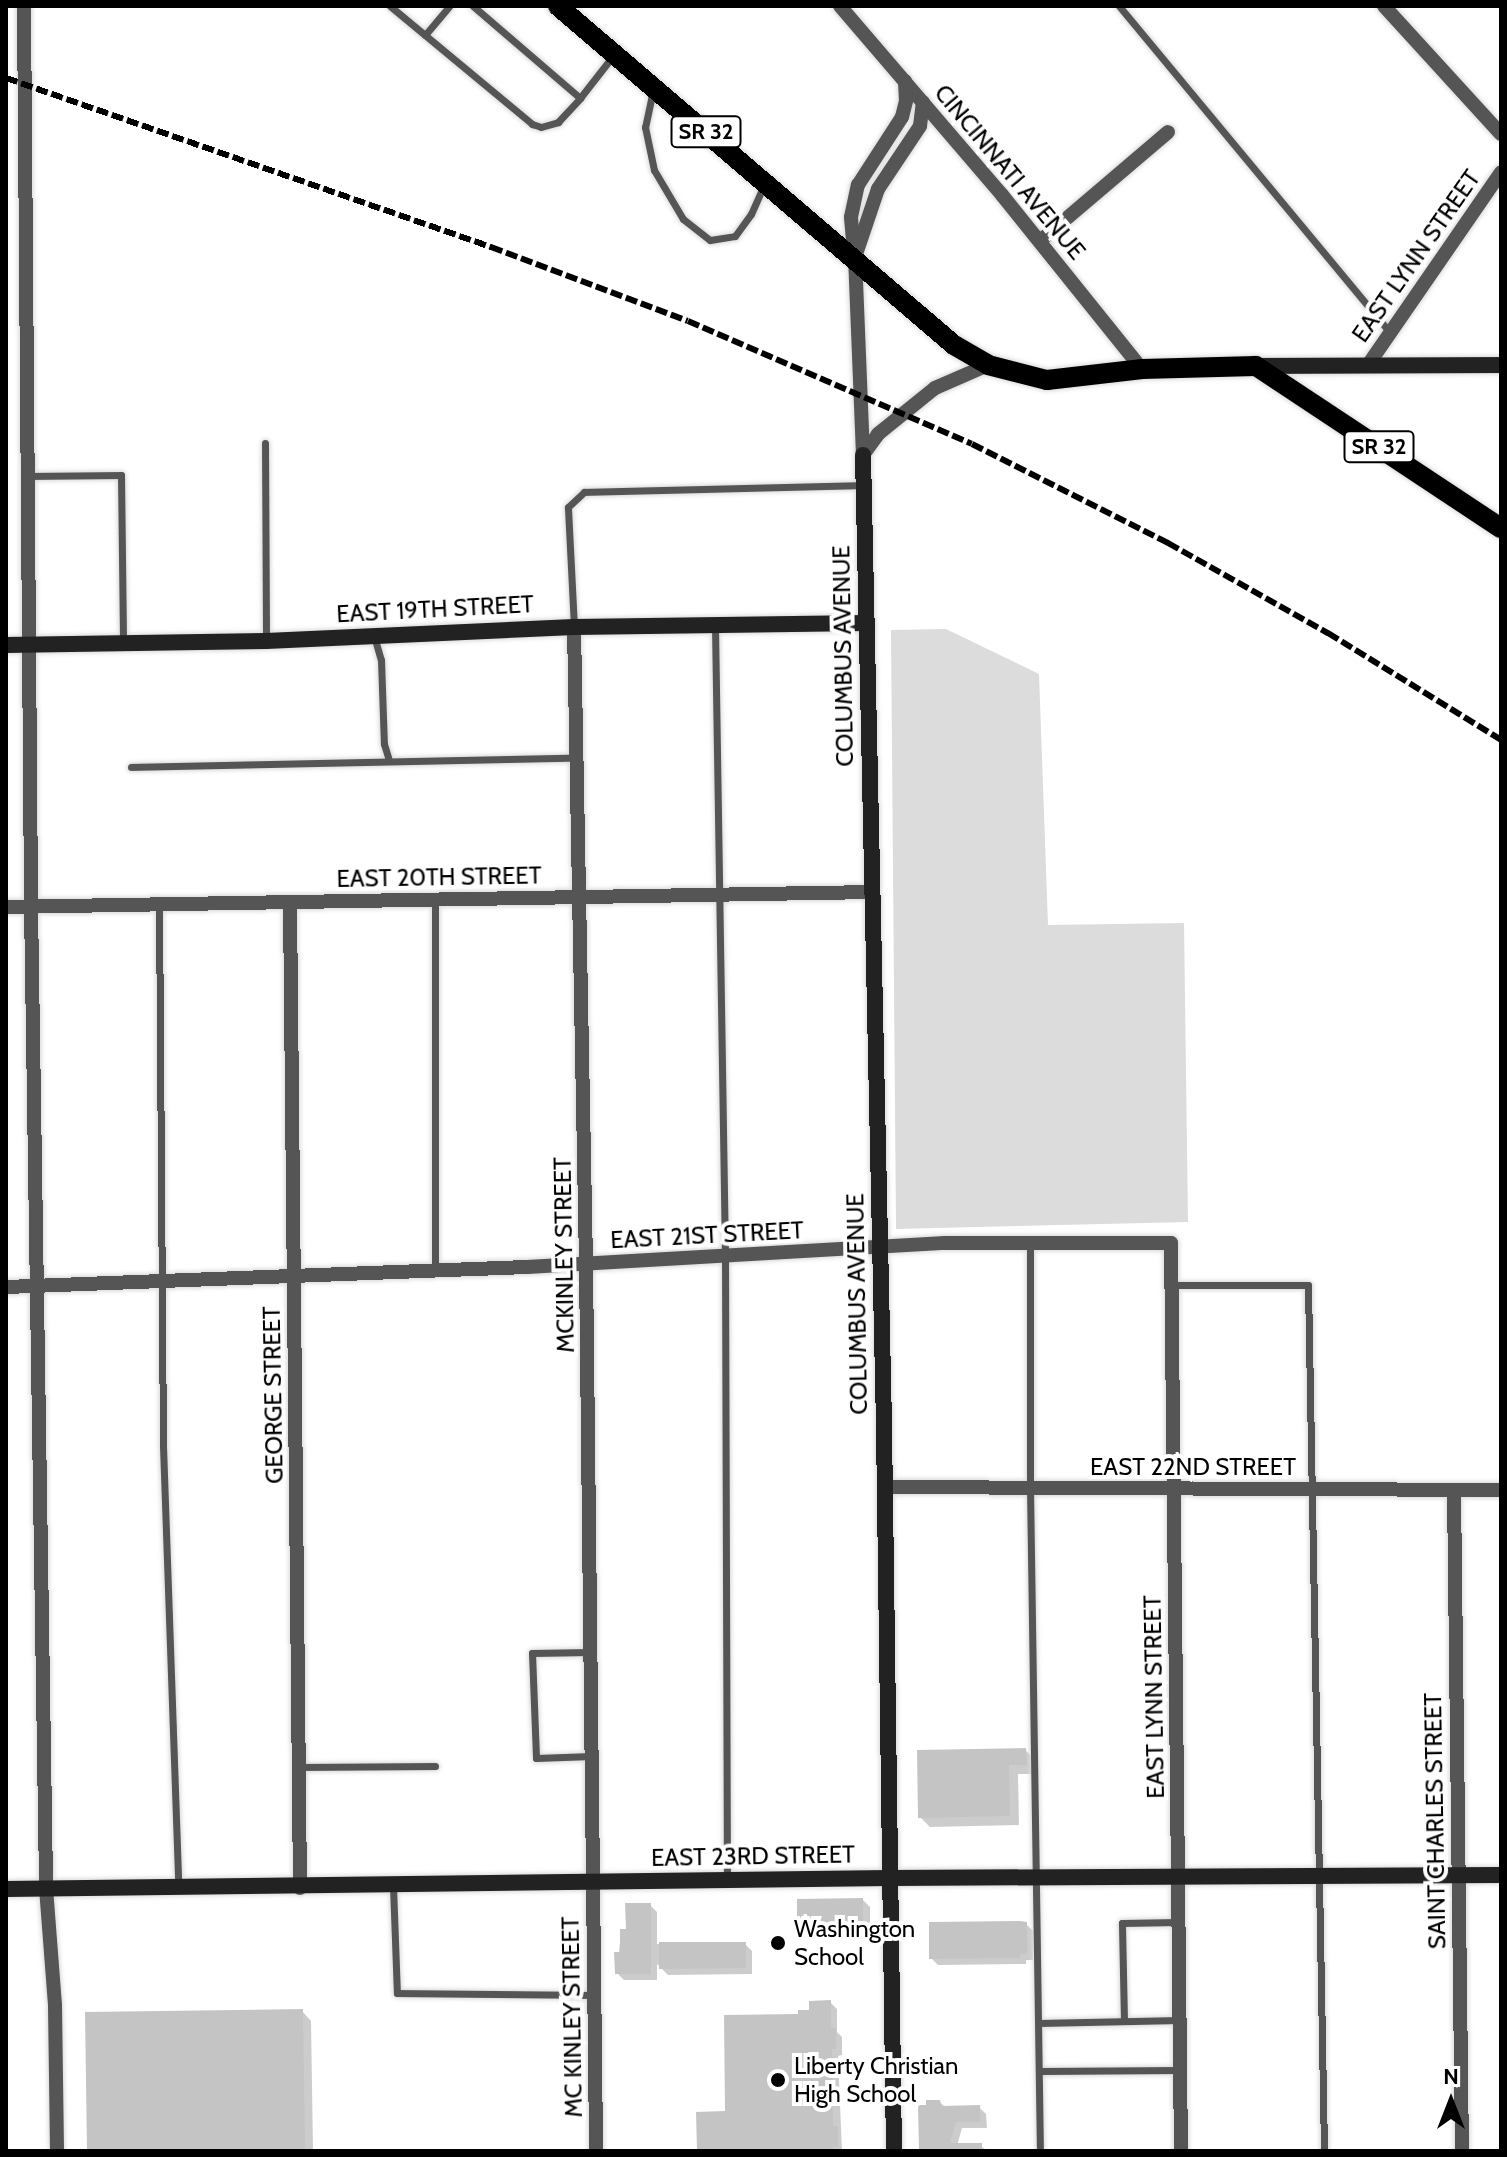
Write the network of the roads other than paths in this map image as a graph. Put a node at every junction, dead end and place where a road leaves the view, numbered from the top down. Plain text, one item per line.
1 (24, 6) edge
2 (390, 6) edge
3 (449, 6) edge
4 (473, 6) edge
5 (558, 6) edge
6 (840, 6) edge
7 (1119, 6) edge
8 (1384, 6) edge
9 (425, 35) junction
10 (614, 54) junction
11 (905, 81) junction
12 (653, 87) junction
13 (580, 98) junction
14 (923, 102) junction
15 (1168, 132) dead end
16 (1501, 134) edge
17 (1501, 172) edge
18 (765, 182) junction
19 (1040, 241) junction
20 (855, 257) junction
21 (1390, 333) junction
22 (988, 365) junction
23 (1368, 365) junction
24 (1501, 365) edge
25 (1256, 366) junction
26 (1142, 369) junction
27 (265, 443) dead end
28 (863, 455) junction
29 (26, 476) junction
30 (863, 485) junction
31 (1501, 528) edge
32 (866, 623) junction
33 (715, 624) junction
34 (574, 627) junction
35 (374, 635) junction
36 (266, 641) junction
37 (123, 644) junction
38 (6, 645) edge
39 (30, 645) junction
40 (576, 758) junction
41 (389, 760) junction
42 (131, 767) dead end
43 (872, 892) junction
44 (720, 895) junction
45 (579, 897) junction
46 (435, 899) junction
47 (290, 902) junction
48 (159, 904) junction
49 (31, 906) junction
50 (6, 907) edge
51 (1030, 1243) junction
52 (1171, 1243) joint
53 (880, 1248) junction
54 (725, 1256) junction
55 (586, 1263) junction
56 (435, 1270) junction
57 (294, 1276) junction
58 (162, 1281) junction
59 (1171, 1285) junction
60 (38, 1286) junction
61 (6, 1287) edge
62 (884, 1487) junction
63 (1030, 1488) junction
64 (1173, 1490) junction
65 (1313, 1490) junction
66 (1454, 1490) junction
67 (1501, 1490) edge
68 (591, 1652) junction
69 (592, 1756) junction
70 (435, 1766) dead end
71 (301, 1767) junction
72 (1457, 1875) junction
73 (1501, 1875) edge
74 (1321, 1876) junction
75 (1037, 1877) junction
76 (1178, 1877) junction
77 (890, 1878) junction
78 (727, 1880) junction
79 (593, 1882) junction
80 (393, 1886) junction
81 (46, 1888) junction
82 (178, 1888) junction
83 (300, 1888) junction
84 (6, 1889) edge
85 (1179, 1922) junction
86 (594, 1995) junction
87 (1180, 2020) junction
88 (1124, 2021) junction
89 (1039, 2023) junction
90 (1180, 2070) junction
91 (1040, 2071) junction
92 (57, 2151) edge
93 (596, 2151) edge
94 (894, 2151) edge
95 (1040, 2151) edge
96 (1181, 2151) edge
97 (1324, 2151) edge
98 (1462, 2151) edge

1 - 29 street
2 - 9 lane
3 - 9 lane
4 - 13 lane
5 - 10 main road, SR 32
6 - 11 street, CINCINNATI AVENUE
7 - 21 lane
8 - 16 street
9 - 13 lane
10 - 12 main road, SR 32
10 - 13 lane
11 - 14 street, CINCINNATI AVENUE
11 - 20 street
12 - 18 main road, SR 32
12 - 18 lane
14 - 19 street, CINCINNATI AVENUE
14 - 20 street, COLUMBUS AVENUE
15 - 19 street
17 - 21 street, EAST LYNN STREET
18 - 20 main road, SR 32
19 - 26 street, CINCINNATI AVENUE
20 - 22 main road, SR 32
20 - 28 street, COLUMBUS AVENUE
21 - 23 street, EAST LYNN STREET
22 - 26 main road, SR 32
22 - 28 street
23 - 24 street
23 - 25 street
25 - 26 main road, SR 32
25 - 31 main road, SR 32
27 - 36 lane
28 - 30 street, COLUMBUS AVENUE
29 - 37 lane
29 - 39 street
30 - 32 street, COLUMBUS AVENUE
30 - 34 lane
32 - 33 street, EAST 19TH STREET
32 - 43 street, COLUMBUS AVENUE
33 - 34 street, EAST 19TH STREET
33 - 44 lane
34 - 35 street, EAST 19TH STREET
34 - 40 street, MCKINLEY STREET
35 - 36 street, EAST 19TH STREET
35 - 41 lane
36 - 37 street, EAST 19TH STREET
37 - 39 street, EAST 19TH STREET
38 - 39 street, EAST 19TH STREET
39 - 49 street
40 - 41 lane
40 - 45 street, MCKINLEY STREET
41 - 42 lane
43 - 44 street, EAST 20TH STREET
43 - 53 street, COLUMBUS AVENUE
44 - 45 street, EAST 20TH STREET
44 - 54 lane
45 - 46 street, EAST 20TH STREET
45 - 55 street, MCKINLEY STREET
46 - 47 street, EAST 20TH STREET
46 - 56 lane
47 - 48 street, EAST 20TH STREET
47 - 57 street, GEORGE STREET
48 - 49 street, EAST 20TH STREET
48 - 58 lane
49 - 50 street, EAST 20TH STREET
49 - 60 street
51 - 52 street, EAST 21ST STREET
51 - 53 street, EAST 21ST STREET
51 - 63 lane
52 - 59 street, EAST LYNN STREET
53 - 54 street, EAST 21ST STREET
53 - 62 street, COLUMBUS AVENUE
54 - 55 street, EAST 21ST STREET
54 - 78 lane
55 - 56 street, EAST 21ST STREET
55 - 68 street, MCKINLEY STREET
56 - 57 street, EAST 21ST STREET
57 - 58 street, EAST 21ST STREET
57 - 71 street, GEORGE STREET
58 - 60 street, EAST 21ST STREET
58 - 82 lane
59 - 64 street, EAST LYNN STREET
59 - 65 lane
60 - 61 street, EAST 21ST STREET
60 - 81 street
62 - 63 street, EAST 22ND STREET
62 - 77 street, COLUMBUS AVENUE
63 - 64 street, EAST 22ND STREET
63 - 75 lane
64 - 65 street, EAST 22ND STREET
64 - 76 street, EAST LYNN STREET
65 - 66 street, EAST 22ND STREET
65 - 74 lane
66 - 67 street, EAST 22ND STREET
66 - 72 street, SAINT CHARLES STREET
68 - 69 street, MCKINLEY STREET
68 - 69 lane
69 - 79 street, MCKINLEY STREET
70 - 71 lane
71 - 83 street, GEORGE STREET
72 - 73 street, EAST 23RD STREET
72 - 74 street, EAST 23RD STREET
72 - 98 street, SAINT CHARLES STREET
74 - 76 street, EAST 23RD STREET
74 - 97 lane
75 - 76 street, EAST 23RD STREET
75 - 77 street, EAST 23RD STREET
75 - 89 lane
76 - 85 street, EAST LYNN STREET
77 - 78 street, EAST 23RD STREET
77 - 94 street, COLUMBUS AVENUE
78 - 79 street, EAST 23RD STREET
79 - 80 street, EAST 23RD STREET
79 - 86 street, MC KINLEY STREET
80 - 83 street, EAST 23RD STREET
80 - 86 lane
81 - 82 street, EAST 23RD STREET
81 - 84 street, EAST 23RD STREET
81 - 92 street
82 - 83 street, EAST 23RD STREET
85 - 87 street, EAST LYNN STREET
85 - 88 lane
86 - 93 street, MC KINLEY STREET
87 - 88 lane
87 - 90 street, EAST LYNN STREET
88 - 89 lane
89 - 91 lane
90 - 91 lane
90 - 96 street, EAST LYNN STREET
91 - 95 lane

